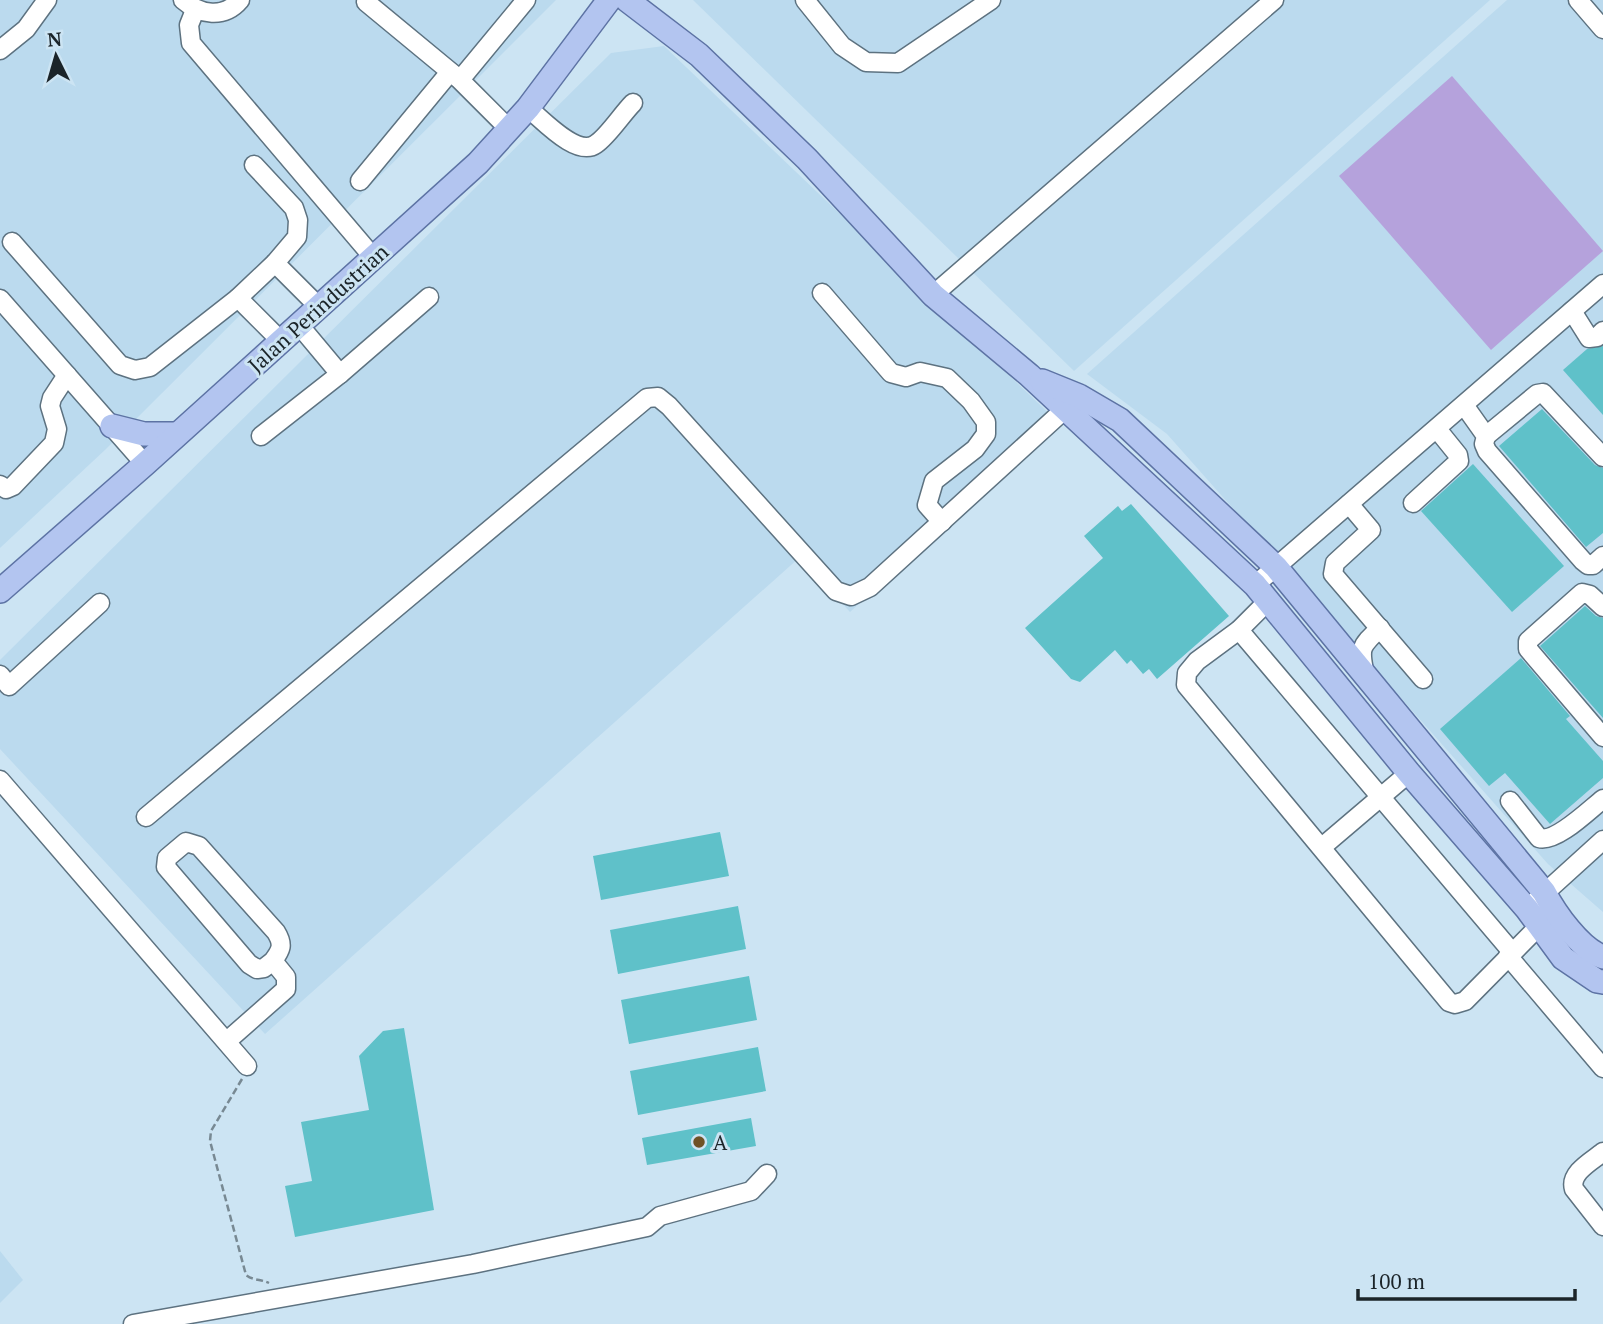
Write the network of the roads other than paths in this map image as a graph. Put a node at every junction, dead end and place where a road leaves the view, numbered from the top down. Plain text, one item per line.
1 (47, 0) edge
2 (240, 0) edge
3 (526, 0) edge
4 (609, 0) edge
5 (627, 0) edge
6 (805, 0) edge
7 (991, 0) edge
8 (1274, 0) edge
9 (1578, 0) edge
10 (366, 2) dead end
11 (189, 5) edge
12 (1603, 29) edge
13 (0, 50) edge
14 (454, 75) junction
15 (632, 103) dead end
16 (528, 108) junction
17 (509, 129) junction
18 (254, 165) dead end
19 (360, 181) dead end
20 (12, 242) dead end
21 (373, 257) junction
22 (275, 264) junction
23 (1603, 284) edge
24 (822, 293) dead end
25 (933, 295) junction
26 (429, 297) dead end
27 (238, 298) junction
28 (0, 299) edge
29 (319, 307) junction
30 (1572, 311) junction
31 (299, 325) junction
32 (1603, 331) edge
33 (281, 341) junction
34 (340, 374) junction
35 (67, 375) junction
36 (1072, 403) junction
37 (1464, 405) junction
38 (112, 426) junction
39 (1437, 429) junction
40 (177, 434) junction
41 (261, 436) dead end
42 (1486, 436) junction
43 (1603, 457) edge
44 (145, 464) junction
45 (0, 485) edge
46 (1413, 503) dead end
47 (1349, 504) junction
48 (942, 522) junction
49 (1603, 556) edge
50 (1276, 567) junction
51 (0, 591) edge
52 (1261, 593) junction
53 (100, 603) dead end
54 (1603, 607) edge
55 (1380, 628) junction
56 (1240, 630) junction
57 (1365, 675) junction
58 (0, 676) edge
59 (1423, 679) dead end
60 (1603, 737) edge
61 (1409, 772) junction
62 (0, 780) edge
63 (1380, 796) junction
64 (1603, 799) edge
65 (1510, 801) dead end
66 (146, 817) dead end
67 (1603, 840) edge
68 (1322, 847) junction
69 (1541, 910) junction
70 (1510, 954) junction
71 (1603, 957) edge
72 (273, 961) junction
73 (1603, 982) edge
74 (227, 1041) junction
75 (247, 1066) road end
76 (1603, 1068) edge
77 (1603, 1152) edge
78 (767, 1174) dead end
79 (1603, 1226) edge
80 (133, 1324) edge

1 - 13 street
2 - 11 street
3 - 14 street
4 - 16 main road, Jalan Perindustrian
5 - 25 main road
6 - 7 street
8 - 25 street
9 - 12 street
10 - 14 street
11 - 21 street
14 - 17 street
14 - 19 street
15 - 16 street
16 - 17 main road, Jalan Perindustrian
17 - 21 main road, Jalan Perindustrian
18 - 22 street
20 - 27 street
21 - 29 main road, Jalan Perindustrian
22 - 27 street
22 - 29 street
23 - 30 street
24 - 48 street
25 - 36 main road
26 - 34 street
27 - 33 street
28 - 35 street
29 - 31 main road, Jalan Perindustrian
30 - 32 street
30 - 37 street
31 - 33 main road, Jalan Perindustrian
31 - 34 street
33 - 40 main road, Jalan Perindustrian
34 - 41 street
35 - 38 street
35 - 45 street
36 - 48 street
36 - 50 main road
36 - 52 main road
37 - 39 street
37 - 42 street
38 - 40 main road
38 - 44 street
39 - 46 street
39 - 47 street
40 - 44 main road, Jalan Perindustrian
42 - 43 street
42 - 49 street
44 - 51 main road, Jalan Perindustrian
47 - 50 street
47 - 55 street
48 - 66 street
50 - 52 street
50 - 57 main road
52 - 56 street
52 - 61 main road
53 - 58 street
54 - 60 street
55 - 57 street
55 - 59 street
56 - 63 street
56 - 68 street
57 - 69 main road
61 - 63 street
61 - 69 main road
62 - 74 street
63 - 68 street
63 - 70 street
64 - 65 street
67 - 69 street
68 - 70 street
69 - 70 street
69 - 71 main road
69 - 73 main road
70 - 76 street
72 - 72 street
72 - 74 street
74 - 75 street
77 - 79 street
78 - 80 street

